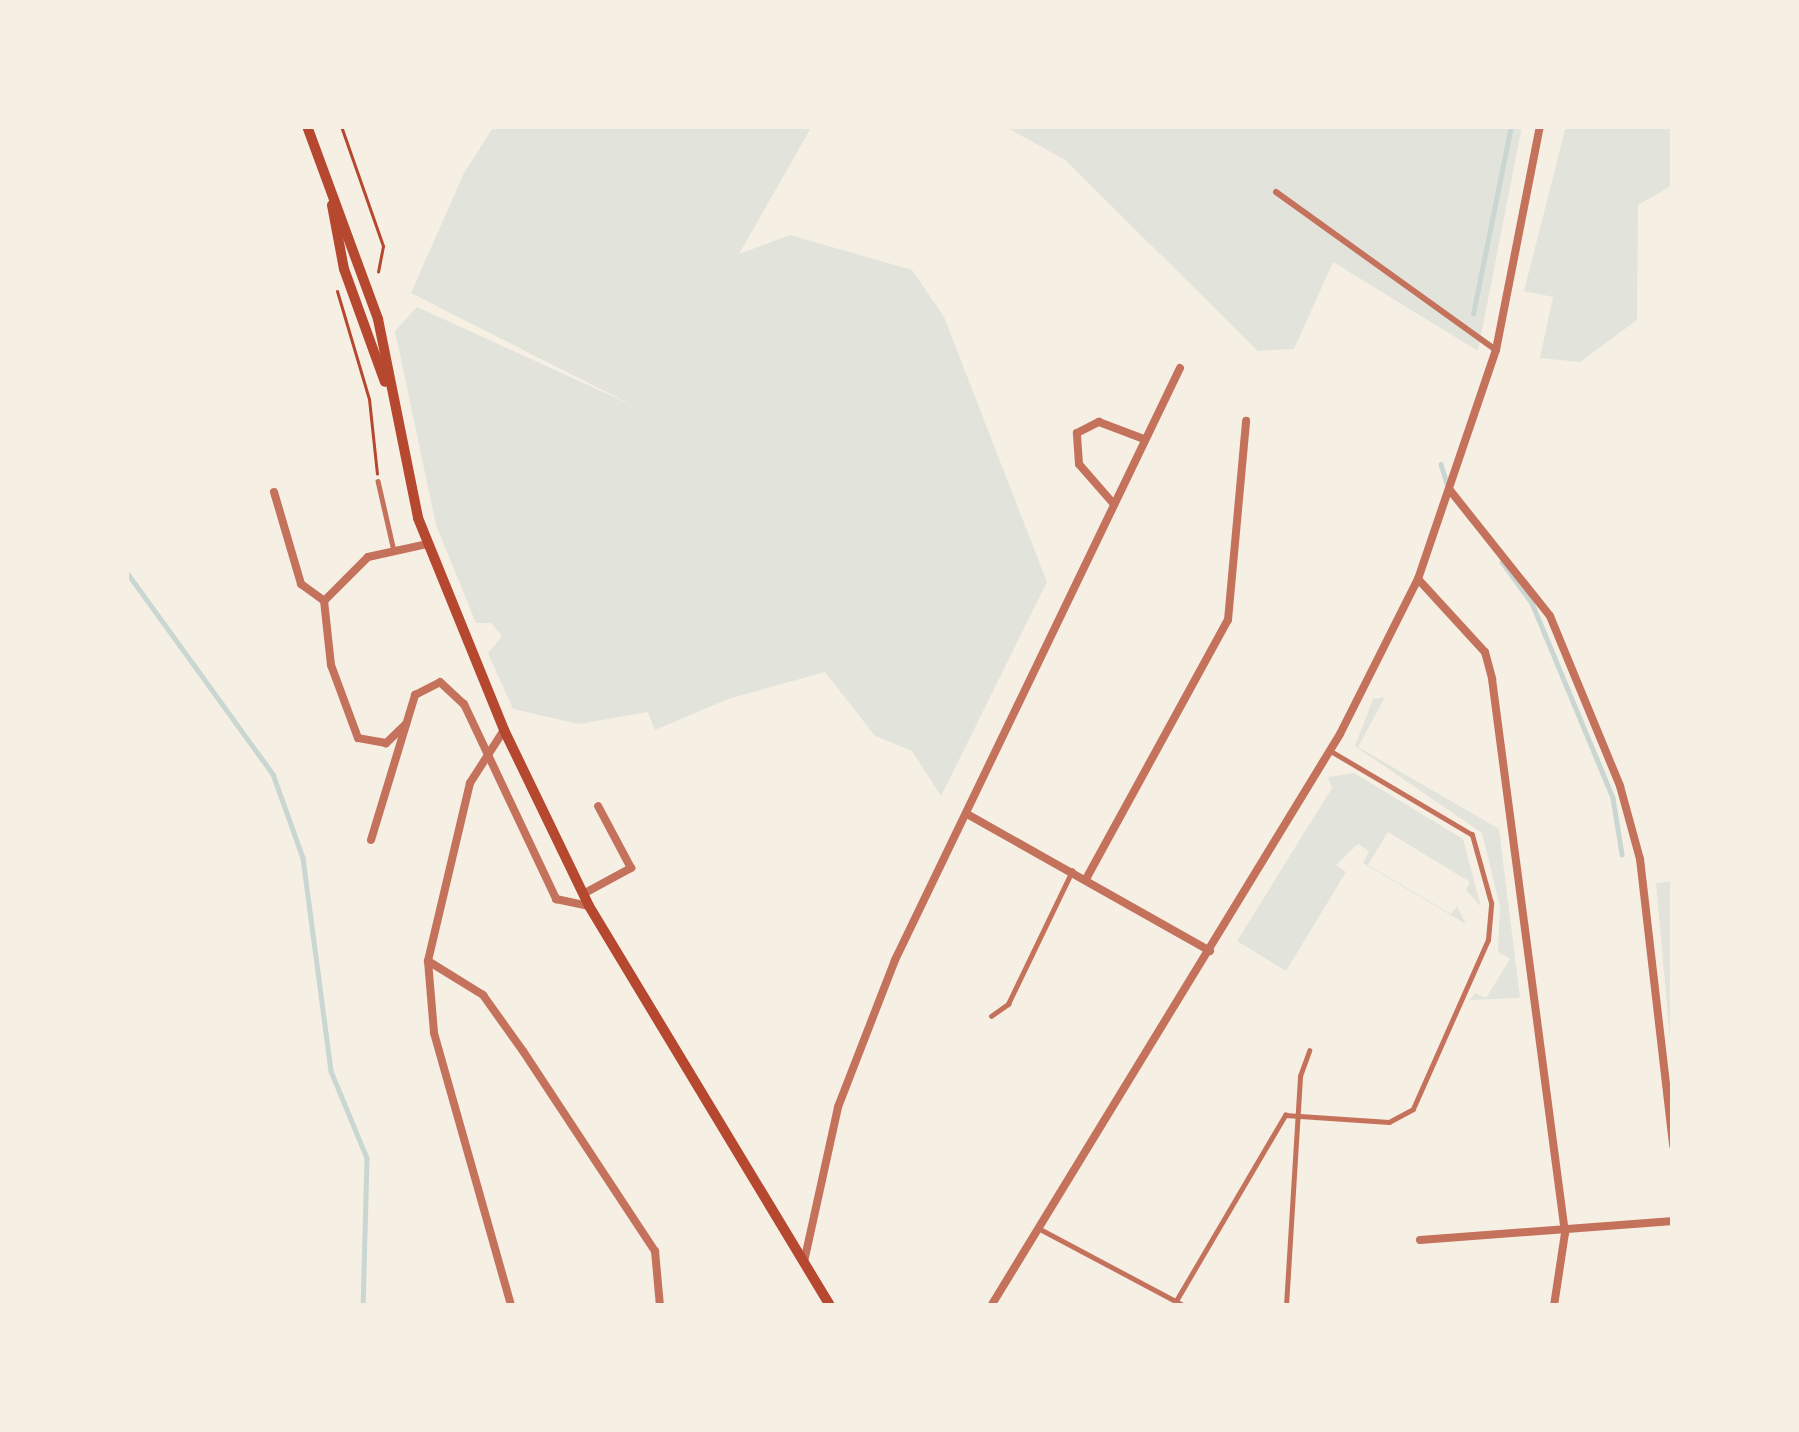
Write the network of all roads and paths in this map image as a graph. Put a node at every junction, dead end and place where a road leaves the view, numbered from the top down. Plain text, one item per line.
1 (308, 126) edge
2 (341, 126) edge
3 (1540, 126) edge
4 (1276, 192) dead end
5 (368, 277) dead end
6 (344, 285) dead end
7 (1496, 350) junction
8 (1180, 368) dead end
9 (1246, 421) dead end
10 (1144, 439) junction
11 (378, 482) joint
12 (1448, 488) junction
13 (274, 492) dead end
14 (1112, 502) junction
15 (427, 544) junction
16 (394, 551) junction
17 (1418, 579) junction
18 (323, 601) junction
19 (407, 723) junction
20 (504, 730) junction
21 (485, 750) junction
22 (1330, 751) junction
23 (598, 806) dead end
24 (967, 814) junction
25 (371, 840) dead end
26 (1072, 871) junction
27 (1087, 879) junction
28 (586, 900) junction
29 (1210, 951) junction
30 (428, 961) junction
31 (991, 1016) dead end
32 (1309, 1051) dead end
33 (1300, 1117) junction
34 (1673, 1146) edge
35 (1673, 1221) edge
36 (1042, 1230) junction
37 (1565, 1233) junction
38 (1420, 1240) dead end
39 (803, 1264) junction
40 (1176, 1301) junction
41 (511, 1306) edge
42 (660, 1306) edge
43 (830, 1306) edge
44 (991, 1306) edge
45 (1185, 1306) edge
46 (1286, 1306) edge
47 (1554, 1306) edge

1 - 15 main road
2 - 5 path
3 - 7 street
4 - 7 street
6 - 11 path
7 - 12 street
8 - 10 street
9 - 27 street
10 - 14 street
10 - 14 street
11 - 16 lane
12 - 17 street
12 - 34 street
13 - 18 street
14 - 24 street
15 - 16 street
15 - 20 main road
16 - 18 street
17 - 22 street
17 - 37 street
18 - 19 street
19 - 21 street
19 - 25 street
20 - 21 street
20 - 28 main road
21 - 28 street
21 - 30 street
22 - 29 street
22 - 33 lane
23 - 28 street
24 - 26 street
24 - 39 street
26 - 27 street
26 - 31 lane
27 - 29 street
28 - 39 main road
29 - 36 street
30 - 41 street
30 - 42 street
32 - 33 lane
33 - 40 lane
33 - 46 lane
35 - 37 street
36 - 40 lane
36 - 44 street
37 - 38 street
37 - 47 street
39 - 43 main road
40 - 45 lane

